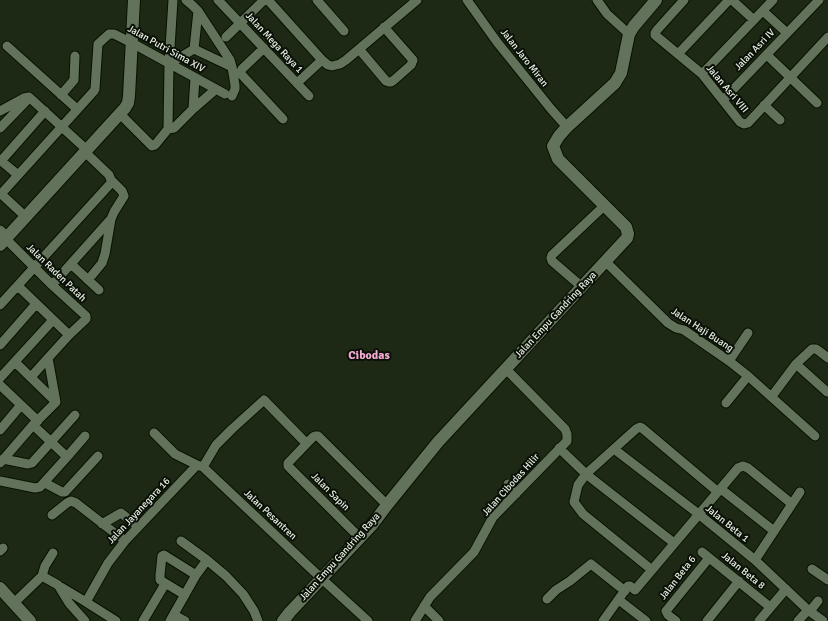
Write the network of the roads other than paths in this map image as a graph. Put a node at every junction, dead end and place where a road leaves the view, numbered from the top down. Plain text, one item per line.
1 (134, 0) edge
2 (172, 0) edge
3 (186, 0) edge
4 (218, 0) edge
5 (264, 0) edge
6 (268, 0) edge
7 (318, 0) edge
8 (417, 0) edge
9 (467, 0) edge
10 (597, 0) edge
11 (656, 0) edge
12 (684, 0) edge
13 (730, 0) edge
14 (772, 0) edge
15 (819, 0) edge
16 (198, 11) junction
17 (763, 11) junction
18 (754, 20) junction
19 (240, 23) junction
20 (384, 27) junction
21 (344, 31) dead end
22 (787, 33) junction
23 (629, 34) junction
24 (226, 37) dead end
25 (828, 37) edge
26 (132, 43) junction
27 (7, 46) dead end
28 (264, 48) junction
29 (194, 49) junction
30 (359, 49) junction
31 (678, 54) junction
32 (767, 55) junction
33 (74, 56) dead end
34 (322, 60) junction
35 (169, 64) junction
36 (232, 67) junction
37 (702, 74) junction
38 (790, 77) junction
39 (195, 78) junction
40 (297, 83) junction
41 (216, 89) junction
42 (61, 96) junction
43 (308, 96) dead end
44 (27, 98) junction
45 (723, 100) junction
46 (817, 103) dead end
47 (764, 105) junction
48 (77, 110) junction
49 (193, 110) junction
50 (0, 111) edge
51 (45, 111) junction
52 (120, 114) junction
53 (283, 120) dead end
54 (780, 120) dead end
55 (62, 127) junction
56 (567, 127) junction
57 (0, 128) edge
58 (168, 129) junction
59 (86, 151) junction
60 (1, 160) edge
61 (18, 176) junction
62 (111, 180) junction
63 (0, 194) edge
64 (604, 206) junction
65 (26, 217) junction
66 (111, 219) junction
67 (5, 239) edge
68 (606, 262) junction
69 (71, 264) junction
70 (34, 268) junction
71 (88, 280) junction
72 (18, 286) junction
73 (52, 286) junction
74 (582, 287) junction
75 (99, 290) dead end
76 (36, 304) junction
77 (0, 305) edge
78 (52, 320) junction
79 (748, 333) dead end
80 (69, 335) junction
81 (0, 345) edge
82 (48, 358) junction
83 (828, 358) edge
84 (729, 361) junction
85 (15, 362) junction
86 (796, 364) junction
87 (506, 369) junction
88 (748, 376) junction
89 (31, 377) junction
90 (0, 378) edge
91 (2, 390) edge
92 (827, 392) edge
93 (772, 396) junction
94 (56, 402) junction
95 (726, 403) dead end
96 (21, 405) junction
97 (75, 415) dead end
98 (36, 423) junction
99 (0, 430) edge
100 (154, 433) dead end
101 (85, 436) dead end
102 (815, 436) dead end
103 (51, 442) junction
104 (306, 443) junction
105 (559, 448) junction
106 (614, 449) junction
107 (98, 456) dead end
108 (67, 457) junction
109 (2, 461) edge
110 (200, 466) junction
111 (586, 474) junction
112 (0, 481) edge
113 (44, 483) junction
114 (508, 484) dead end
115 (719, 490) junction
116 (800, 492) dead end
117 (516, 494) junction
118 (792, 504) junction
119 (387, 505) junction
120 (52, 515) dead end
121 (698, 515) junction
122 (102, 524) junction
123 (138, 527) junction
124 (774, 531) junction
125 (360, 538) junction
126 (124, 541) junction
127 (180, 541) dead end
128 (674, 543) junction
129 (53, 553) dead end
130 (706, 555) joint
131 (207, 560) junction
132 (755, 560) junction
133 (812, 569) dead end
134 (652, 570) junction
135 (196, 575) junction
136 (42, 576) junction
137 (322, 579) junction
138 (828, 580) edge
139 (739, 582) junction
140 (165, 584) junction
141 (58, 585) junction
142 (0, 588) edge
143 (625, 591) junction
144 (788, 591) junction
145 (185, 595) junction
146 (546, 599) dead end
147 (619, 600) junction
148 (818, 601) dead end
149 (86, 602) junction
150 (14, 603) junction
151 (424, 606) junction
152 (770, 607) junction
153 (809, 610) junction
154 (172, 618) edge
155 (30, 621) edge
156 (86, 621) edge
157 (116, 621) edge
158 (143, 621) edge
159 (185, 621) edge
160 (258, 621) edge
161 (283, 621) edge
162 (368, 621) edge
163 (415, 621) edge
164 (439, 621) edge
165 (603, 621) edge
166 (646, 621) edge
167 (676, 621) edge
168 (707, 621) edge
169 (759, 621) edge
170 (798, 621) edge
171 (823, 621) edge

1 - 26 street
2 - 35 street
3 - 16 street
4 - 19 street, Jalan Mega Raya 1
5 - 19 street
6 - 34 street
7 - 21 street
8 - 20 street
9 - 56 street, Jalan Jaro Miran
10 - 23 street
11 - 23 street, Jalan Empu Gandring Raya
12 - 31 street, Jalan Asri VIII
13 - 18 street
13 - 31 street
14 - 17 street
15 - 22 street, Jalan Asri IV
16 - 29 street
16 - 36 street
17 - 18 street
17 - 22 street
18 - 37 street
19 - 24 street
19 - 28 street, Jalan Mega Raya 1
20 - 30 street
20 - 30 street
22 - 32 street, Jalan Asri IV
23 - 56 street, Jalan Empu Gandring Raya
25 - 38 street
26 - 35 street, Jalan Putri Sima XIV
26 - 48 street, Jalan Putri Sima XIV
26 - 52 street
27 - 42 street
28 - 40 street, Jalan Mega Raya 1
28 - 53 street
29 - 35 street
29 - 36 street
30 - 34 street
31 - 37 street, Jalan Asri VIII
32 - 38 street
32 - 45 street, Jalan Asri IV
33 - 42 street
34 - 40 street, Jalan Mega Raya 1
35 - 39 street, Jalan Putri Sima XIV
35 - 58 street
36 - 41 street, Jalan Putri Sima XIV
37 - 45 street, Jalan Asri VIII
38 - 46 street
38 - 47 street
39 - 41 street, Jalan Putri Sima XIV
39 - 49 street
40 - 43 street, Jalan Mega Raya 1
41 - 49 street
42 - 48 street
44 - 50 street
44 - 51 street
44 - 57 street
45 - 47 street, Jalan Asri VIII
47 - 54 street
48 - 55 street, Jalan Putri Sima XIV
49 - 58 street
51 - 55 street
51 - 60 street
52 - 58 street
52 - 59 street
55 - 59 street
55 - 61 street, Jalan Putri Sima XIV
56 - 64 street, Jalan Empu Gandring Raya
59 - 62 street
59 - 65 street
60 - 61 street
61 - 63 street, Jalan Putri Sima XIV
62 - 66 street
62 - 70 street
63 - 65 street
64 - 68 street, Jalan Empu Gandring Raya
64 - 74 street
65 - 67 street
66 - 69 street
66 - 71 street
67 - 70 street, Jalan Raden Patah
68 - 74 street, Jalan Empu Gandring Raya
68 - 84 street, Jalan Haji Buang
69 - 71 street
69 - 73 street
70 - 72 street
70 - 73 street, Jalan Raden Patah
71 - 75 street
72 - 76 street
72 - 77 street
73 - 80 street, Jalan Raden Patah
74 - 87 street, Jalan Empu Gandring Raya
76 - 78 street
76 - 81 street
78 - 80 street
78 - 85 street
79 - 84 street
80 - 82 street
82 - 89 street
82 - 94 street
83 - 86 street
84 - 88 street, Jalan Haji Buang
85 - 89 street
85 - 90 street
86 - 92 street
86 - 93 street
87 - 105 street, Jalan Cibodas Hilir
87 - 119 street, Jalan Empu Gandring Raya
88 - 93 street, Jalan Haji Buang
88 - 95 street
89 - 94 street
91 - 96 street
93 - 102 street, Jalan Haji Buang
94 - 98 street
96 - 98 street
96 - 99 street
97 - 103 street
98 - 103 street
98 - 109 street
100 - 110 street, Jalan Pesantren
101 - 108 street
103 - 108 street
103 - 109 street
104 - 110 street, Jalan Jayanegara 16
104 - 119 street
104 - 125 street, Jalan Sapin
105 - 111 street
105 - 117 street, Jalan Cibodas Hilir
106 - 111 street
106 - 115 street
106 - 121 street, Jalan Beta 1
107 - 113 street
108 - 113 street
110 - 123 street, Jalan Jayanegara 16
110 - 137 street, Jalan Pesantren
111 - 128 street
111 - 134 street
112 - 113 street
114 - 117 street
115 - 118 street
115 - 121 street
115 - 124 street
116 - 118 street
117 - 151 street, Jalan Cibodas Hilir
118 - 124 street
119 - 125 street, Jalan Empu Gandring Raya
120 - 122 street
121 - 128 street
121 - 132 street, Jalan Beta 1
122 - 123 street
122 - 126 street
123 - 126 street, Jalan Jayanegara 16
124 - 132 street
125 - 137 street, Jalan Empu Gandring Raya
126 - 149 street, Jalan Jayanegara 16
127 - 131 street
128 - 134 street
129 - 136 street
130 - 139 street, Jalan Beta 8
130 - 167 street, Jalan Beta 6
131 - 135 street
131 - 160 street
132 - 144 street, Jalan Beta 1
133 - 138 street
134 - 143 street
135 - 140 street
135 - 145 street
136 - 141 street
136 - 150 street
137 - 161 street, Jalan Empu Gandring Raya
137 - 162 street
139 - 152 street, Jalan Beta 8
139 - 168 street
140 - 145 street
140 - 158 street
141 - 149 street
141 - 156 street
142 - 150 street
143 - 146 street
143 - 147 street
144 - 152 street
144 - 153 street, Jalan Beta 1
145 - 154 street
147 - 165 street
147 - 166 street
148 - 153 street
149 - 157 street
150 - 155 street
151 - 163 street, Jalan Cibodas Hilir
151 - 164 street
152 - 169 street
153 - 170 street
153 - 171 street, Jalan Beta 1
154 - 159 street

